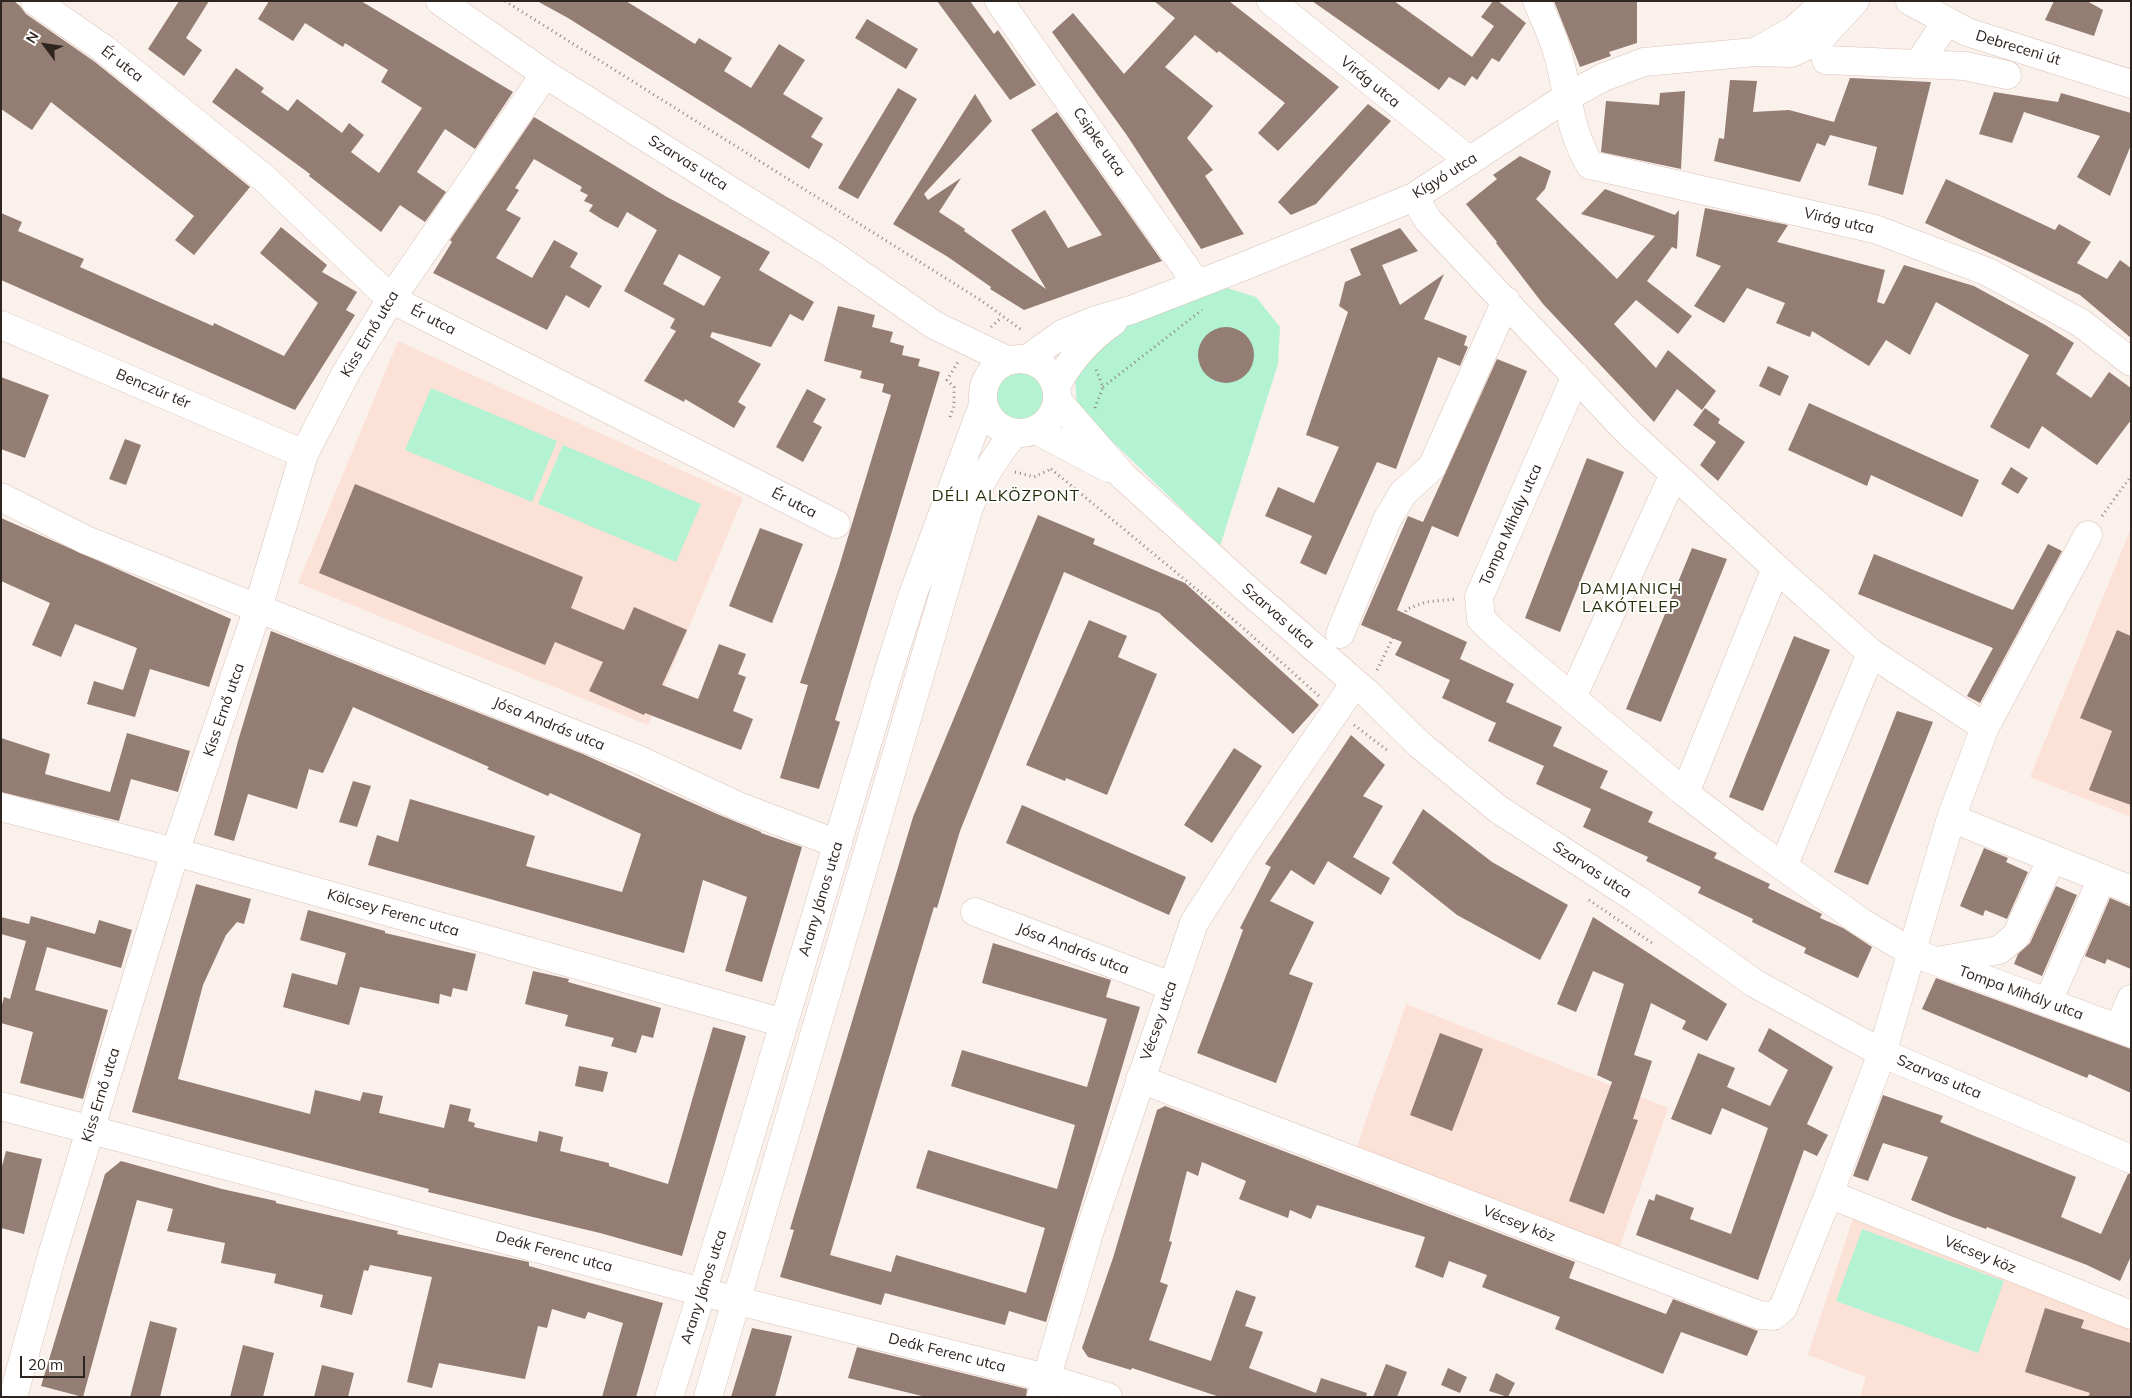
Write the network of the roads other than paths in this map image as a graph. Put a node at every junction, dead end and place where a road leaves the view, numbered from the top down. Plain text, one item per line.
1 (35, 1) edge
2 (998, 1) edge
3 (1271, 1) edge
4 (1537, 1) edge
5 (1826, 1) edge
6 (1856, 1) edge
7 (1910, 1) edge
8 (442, 2) edge
9 (1947, 21) junction
10 (1755, 52) junction
11 (1826, 60) dead end
12 (1919, 63) junction
13 (545, 74) junction
14 (2007, 75) dead end
15 (2131, 84) edge
16 (1567, 97) junction
17 (1470, 162) junction
18 (1414, 197) junction
19 (1197, 284) junction
20 (391, 299) junction
21 (1506, 301) junction
22 (1131, 310) junction
23 (1, 325) edge
24 (934, 325) junction
25 (1017, 360) junction
26 (2131, 362) edge
27 (1576, 376) junction
28 (1056, 393) junction
29 (984, 394) junction
30 (1025, 432) junction
31 (304, 454) junction
32 (1674, 474) junction
33 (1123, 476) junction
34 (1, 497) edge
35 (836, 524) dead end
36 (2088, 535) road end
37 (1776, 568) junction
38 (258, 608) junction
39 (1340, 634) dead end
40 (1871, 653) junction
41 (1361, 688) junction
42 (1572, 698) junction
43 (1986, 727) junction
44 (1685, 793) junction
45 (1, 807) edge
46 (1951, 818) junction
47 (838, 844) junction
48 (175, 852) junction
49 (2052, 858) junction
50 (1783, 867) junction
51 (2102, 878) junction
52 (2131, 890) edge
53 (975, 912) dead end
54 (1911, 952) junction
55 (1937, 961) junction
56 (1171, 986) junction
57 (2054, 988) dead end
58 (2128, 1017) edge
59 (784, 1022) junction
60 (1882, 1053) junction
61 (1140, 1079) junction
62 (1, 1106) edge
63 (91, 1129) junction
64 (2131, 1159) edge
65 (1830, 1194) junction
66 (702, 1292) junction
67 (735, 1300) junction
68 (2131, 1316) edge
69 (1044, 1387) edge
70 (13, 1397) edge
71 (669, 1397) edge
72 (708, 1397) edge
73 (1108, 1397) edge

1 - 20 street, Ér utca
2 - 19 street, Csipke utca
3 - 17 street, Virág utca
4 - 16 street
5 - 10 street, Kígyó utca
6 - 10 street, Kígyó utca
7 - 9 street, Debreceni út
8 - 13 street, Szarvas utca
9 - 12 street
9 - 15 street, Debreceni út
10 - 16 street, Kígyó utca
11 - 12 street
12 - 14 street
13 - 20 street, Kiss Ernő utca
13 - 24 street, Szarvas utca
16 - 17 street, Kígyó utca
16 - 26 street, Virág utca
17 - 18 street, Kígyó utca
18 - 19 street, Kígyó utca
18 - 21 street
19 - 22 street, Kígyó utca
20 - 31 street, Kiss Ernő utca
20 - 35 street, Ér utca
21 - 27 street
21 - 39 street
22 - 25 street, Kígyó utca
22 - 28 street, Kígyó utca
23 - 31 street, Benczúr tér
24 - 25 street, Szarvas utca
24 - 29 street, Szarvas utca
25 - 28 street
25 - 29 street
27 - 32 street
27 - 42 street, Tompa Mihály utca
28 - 30 street
28 - 33 street, Szarvas utca
29 - 30 street
29 - 47 street, Arany János utca
30 - 33 street, Szarvas utca
30 - 67 street, Arany János utca
31 - 38 street, Kiss Ernő utca
32 - 37 street
32 - 42 street
33 - 41 street, Szarvas utca
34 - 38 street
36 - 43 street
37 - 40 street
37 - 44 street
38 - 47 street, Jósa András utca
38 - 48 street, Kiss Ernő utca
40 - 43 street
40 - 50 street
41 - 56 street, Vécsey utca
41 - 60 street, Szarvas utca
42 - 44 street, Tompa Mihály utca
43 - 46 street
44 - 50 street, Tompa Mihály utca
45 - 48 street, Kölcsey Ferenc utca
46 - 49 street
46 - 54 street
47 - 59 street, Arany János utca
48 - 59 street, Kölcsey Ferenc utca
48 - 63 street, Kiss Ernő utca
49 - 51 street
49 - 55 street
50 - 54 street, Tompa Mihály utca
51 - 52 street
51 - 57 street
53 - 56 street, Jósa András utca
54 - 55 street, Tompa Mihály utca
54 - 60 street
55 - 58 street, Tompa Mihály utca
56 - 61 street, Vécsey utca
59 - 66 street, Arany János utca
60 - 64 street, Szarvas utca
60 - 65 street, Vécsey köz
61 - 65 street, Vécsey köz
61 - 69 street, Vécsey utca
62 - 63 street, Deák Ferenc utca
63 - 66 street, Deák Ferenc utca
63 - 70 street, Kiss Ernő utca
65 - 68 street, Vécsey köz
66 - 67 street, Deák Ferenc utca
66 - 71 street, Arany János utca
67 - 69 street, Deák Ferenc utca
67 - 72 street, Arany János utca
69 - 73 street, Deák Ferenc utca

